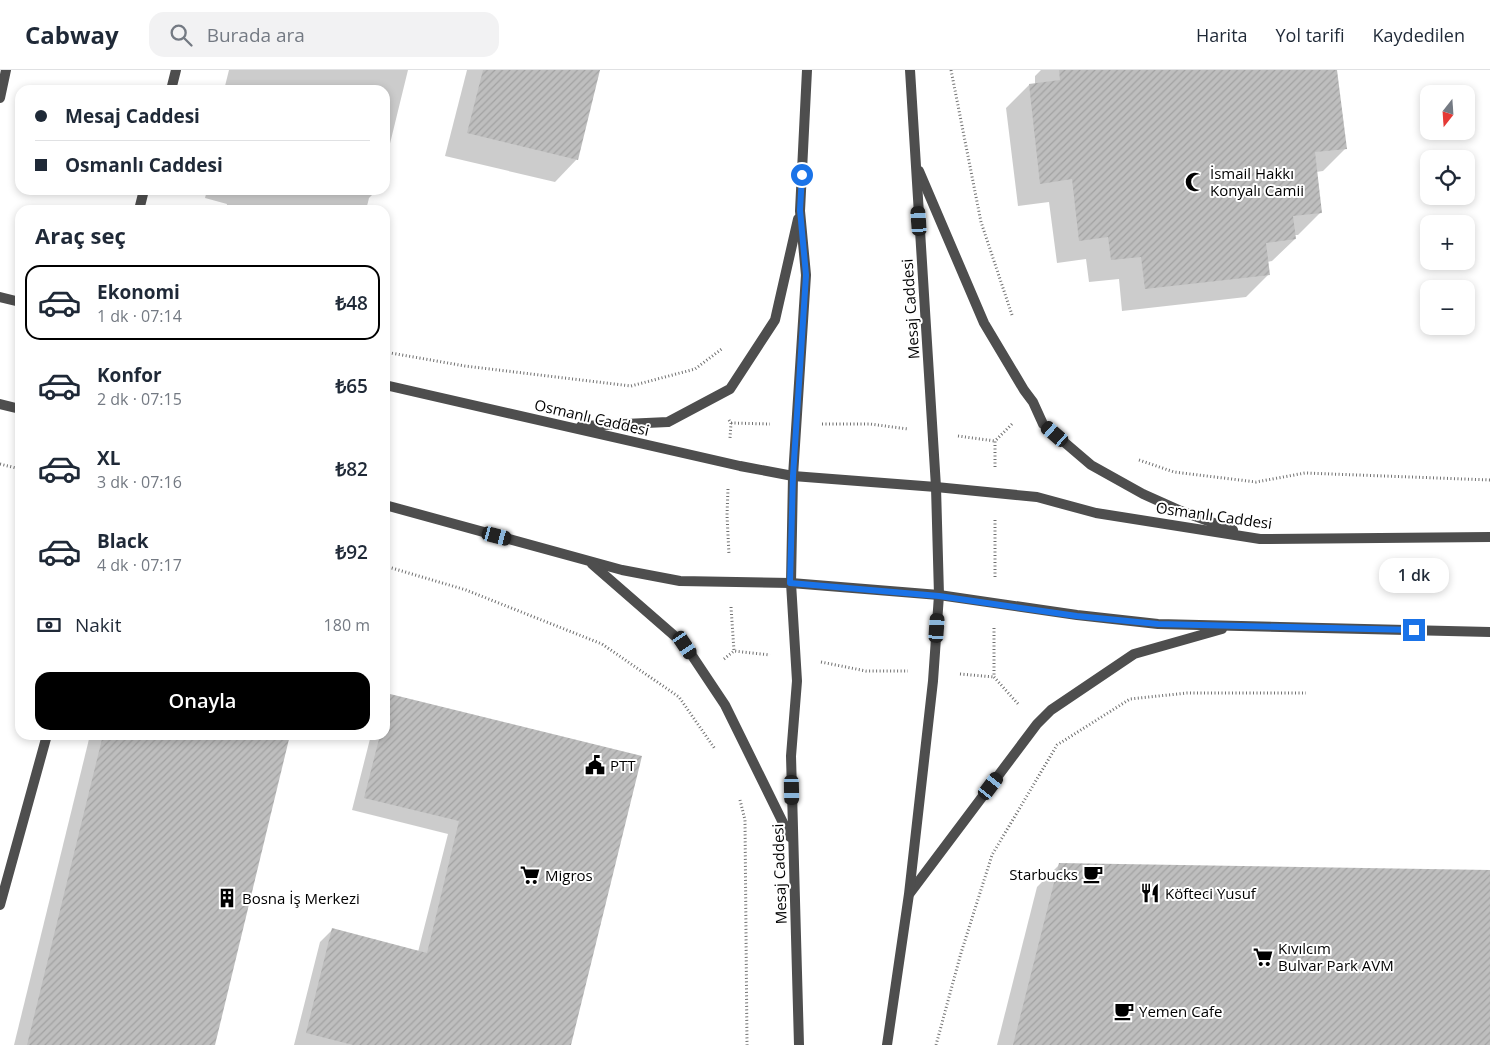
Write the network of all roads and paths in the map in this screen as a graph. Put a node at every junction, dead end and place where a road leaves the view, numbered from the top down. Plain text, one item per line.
1 (6, 70) edge
2 (176, 70) edge
3 (807, 70) edge
4 (910, 70) edge
5 (951, 70) edge
6 (172, 85) edge
7 (0, 98) edge
8 (916, 164) junction
9 (800, 210) junction
10 (0, 297) edge
11 (15, 301) edge
12 (1014, 322) dead end
13 (724, 348) dead end
14 (390, 353) edge
15 (390, 386) edge
16 (0, 404) edge
17 (15, 408) edge
18 (796, 424) junction
19 (569, 427) junction
20 (933, 433) junction
21 (1132, 457) dead end
22 (729, 463) junction
23 (0, 464) edge
24 (15, 468) edge
25 (793, 476) junction
26 (1490, 480) edge
27 (936, 486) junction
28 (995, 492) junction
29 (390, 507) edge
30 (1490, 538) edge
31 (1260, 539) junction
32 (590, 561) junction
33 (390, 567) edge
34 (730, 582) junction
35 (790, 583) junction
36 (939, 596) junction
37 (994, 603) junction
38 (1232, 626) junction
39 (1490, 632) edge
40 (795, 657) junction
41 (934, 671) junction
42 (1306, 693) dead end
43 (46, 740) edge
44 (718, 754) dead end
45 (739, 795) dead end
46 (792, 842) junction
47 (909, 894) junction
48 (0, 905) edge
49 (747, 1045) edge
50 (799, 1045) edge
51 (887, 1045) edge
52 (936, 1045) edge

1 - 7 street
2 - 6 street
3 - 9 street
4 - 8 street, Mesaj Caddesi
5 - 12 path
8 - 20 street, Mesaj Caddesi
8 - 31 street
9 - 18 street
9 - 19 street
10 - 11 street
13 - 14 path
15 - 19 street, Osmanlı Caddesi
16 - 17 street
18 - 20 path
18 - 22 path
18 - 25 street
19 - 22 street, Osmanlı Caddesi
20 - 27 street, Mesaj Caddesi
20 - 28 path
21 - 26 path
22 - 25 street, Osmanlı Caddesi
22 - 34 path
23 - 24 path
25 - 27 street, Osmanlı Caddesi
25 - 35 street, Mesaj Caddesi
27 - 28 street, Osmanlı Caddesi
27 - 36 street, Mesaj Caddesi
28 - 31 street, Osmanlı Caddesi
28 - 37 path
29 - 32 street
30 - 31 street, Osmanlı Caddesi
32 - 34 street
32 - 46 street
33 - 44 path
34 - 35 street
34 - 40 path
35 - 36 street
35 - 40 street, Mesaj Caddesi
36 - 37 street
36 - 41 street
37 - 38 street
37 - 41 path
38 - 39 street
38 - 47 street
40 - 41 path
40 - 46 street, Mesaj Caddesi
41 - 47 street
42 - 52 path
43 - 48 street
45 - 49 path
46 - 50 street, Mesaj Caddesi
47 - 51 street

